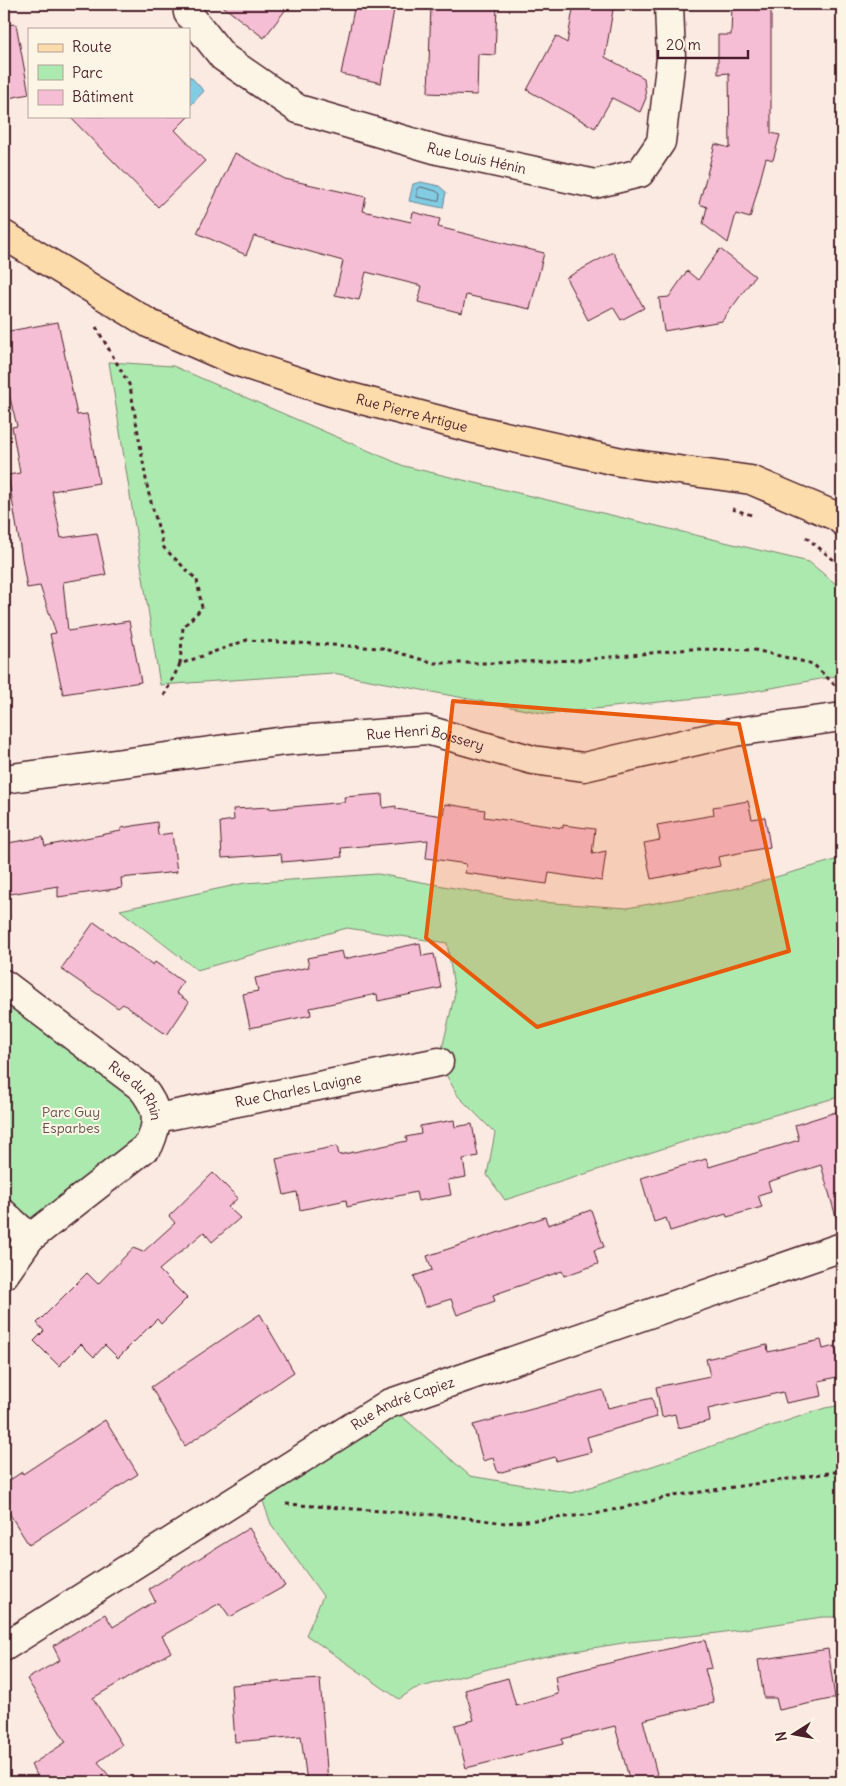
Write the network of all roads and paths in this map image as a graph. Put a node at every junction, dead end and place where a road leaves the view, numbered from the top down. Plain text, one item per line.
1 (187, 4) edge
2 (669, 4) edge
3 (4, 235) edge
4 (92, 320) dead end
5 (842, 521) edge
6 (180, 664) junction
7 (842, 692) edge
8 (164, 696) dead end
9 (842, 716) edge
10 (4, 779) edge
11 (4, 984) edge
12 (439, 1062) dead end
13 (157, 1118) junction
14 (4, 1214) edge
15 (30, 1238) junction
16 (842, 1247) edge
17 (4, 1275) edge
18 (842, 1471) edge
19 (245, 1495) junction
20 (4, 1647) edge

1 - 2 street, Rue Louis Hénin
3 - 5 main road, Rue Pierre Artigue
4 - 6 path
6 - 7 path
6 - 8 path
9 - 10 street, Rue Henri Boissery
11 - 13 street, Rue du Rhin
12 - 13 street, Rue Charles Lavigne
13 - 15 street, Rue du Rhin
14 - 15 street
15 - 17 street, Rue du Rhin
16 - 19 street, Rue André Capiez
18 - 19 path
19 - 20 street, Rue André Capiez

